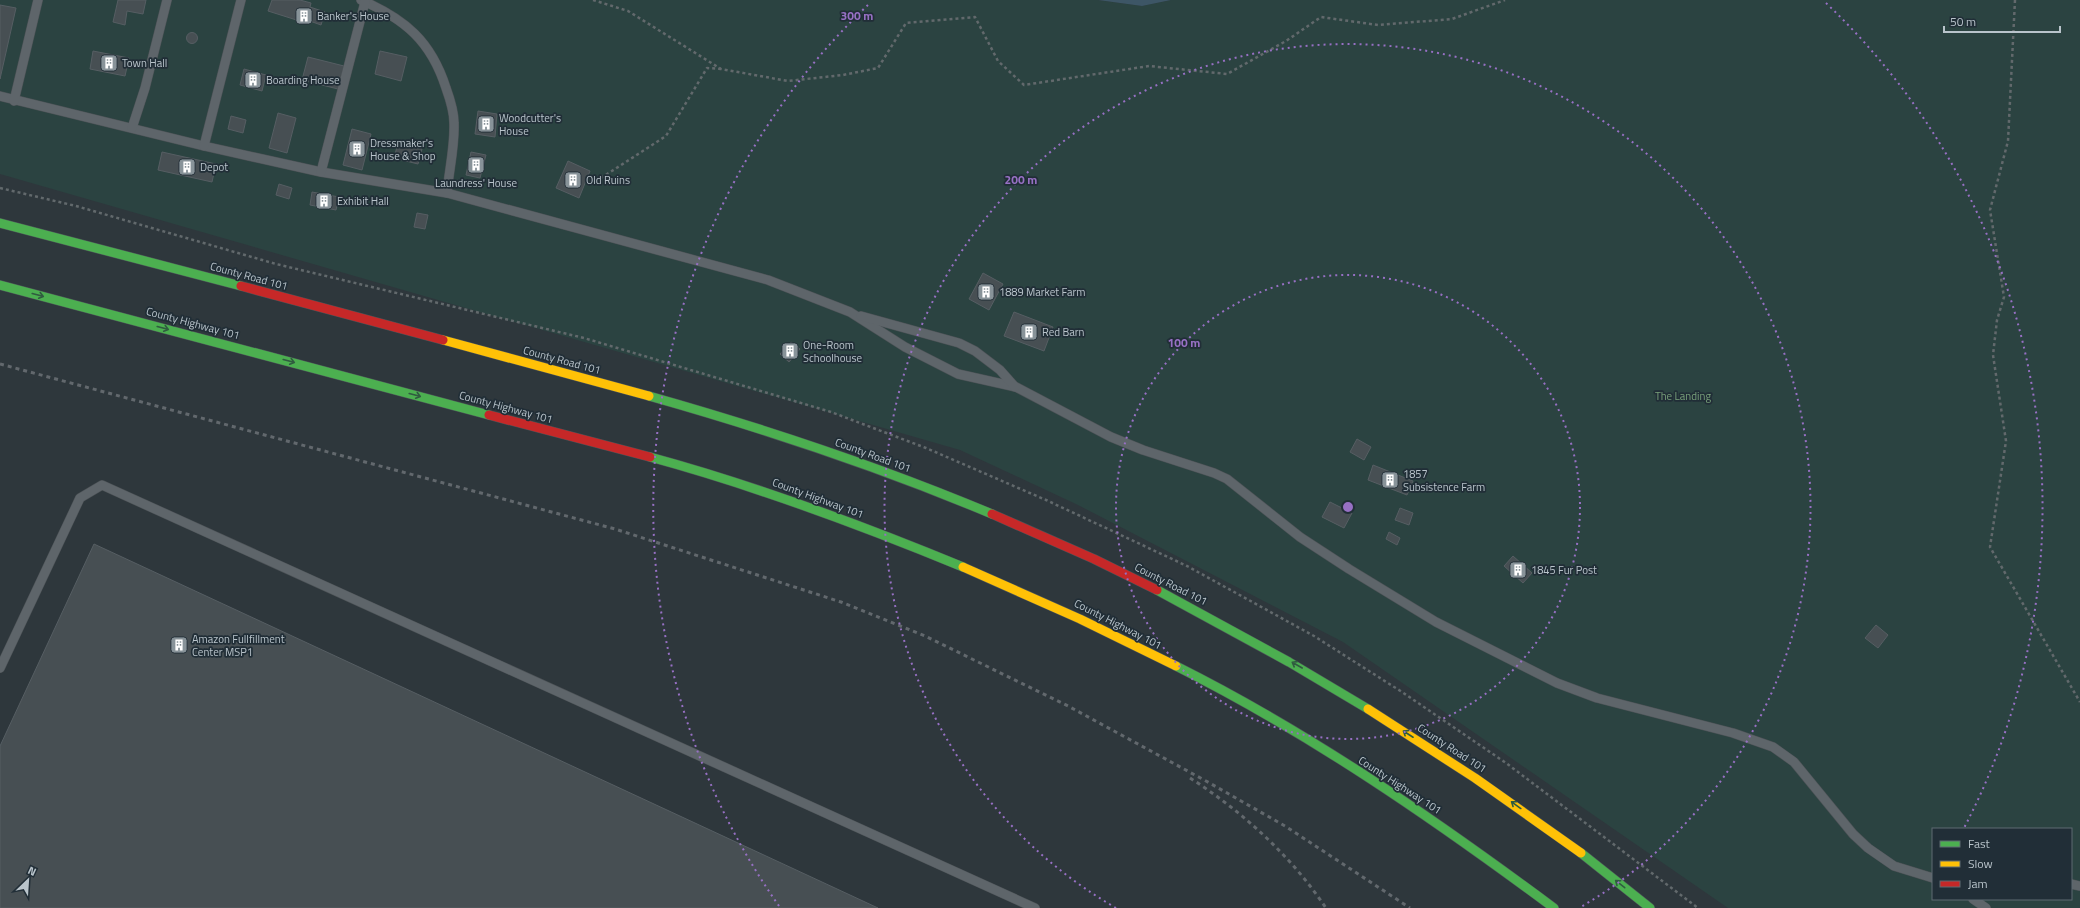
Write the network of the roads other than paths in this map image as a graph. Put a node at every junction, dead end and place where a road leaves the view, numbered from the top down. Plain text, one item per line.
1 (38, 0) edge
2 (167, 0) edge
3 (241, 0) edge
4 (363, 1) edge
5 (0, 96) edge
6 (14, 101) junction
7 (132, 128) junction
8 (204, 146) junction
9 (321, 172) junction
10 (447, 193) junction
11 (0, 223) edge
12 (0, 284) edge
13 (850, 312) junction
14 (1016, 387) junction
15 (0, 668) edge
16 (1932, 878) edge
17 (1974, 900) edge
18 (1035, 908) edge
19 (1554, 908) edge
20 (1650, 908) edge
21 (1986, 908) edge

1 - 6 lane
2 - 7 lane
3 - 8 lane
4 - 9 lane
4 - 10 lane
5 - 6 lane
6 - 7 lane
7 - 8 lane
8 - 9 lane
9 - 10 lane
10 - 13 lane
20 -> 11 main road, County Road 101
12 -> 19 main road, County Highway 101
13 - 14 lane
13 - 14 lane
14 - 16 lane
15 - 18 lane
17 - 21 lane

